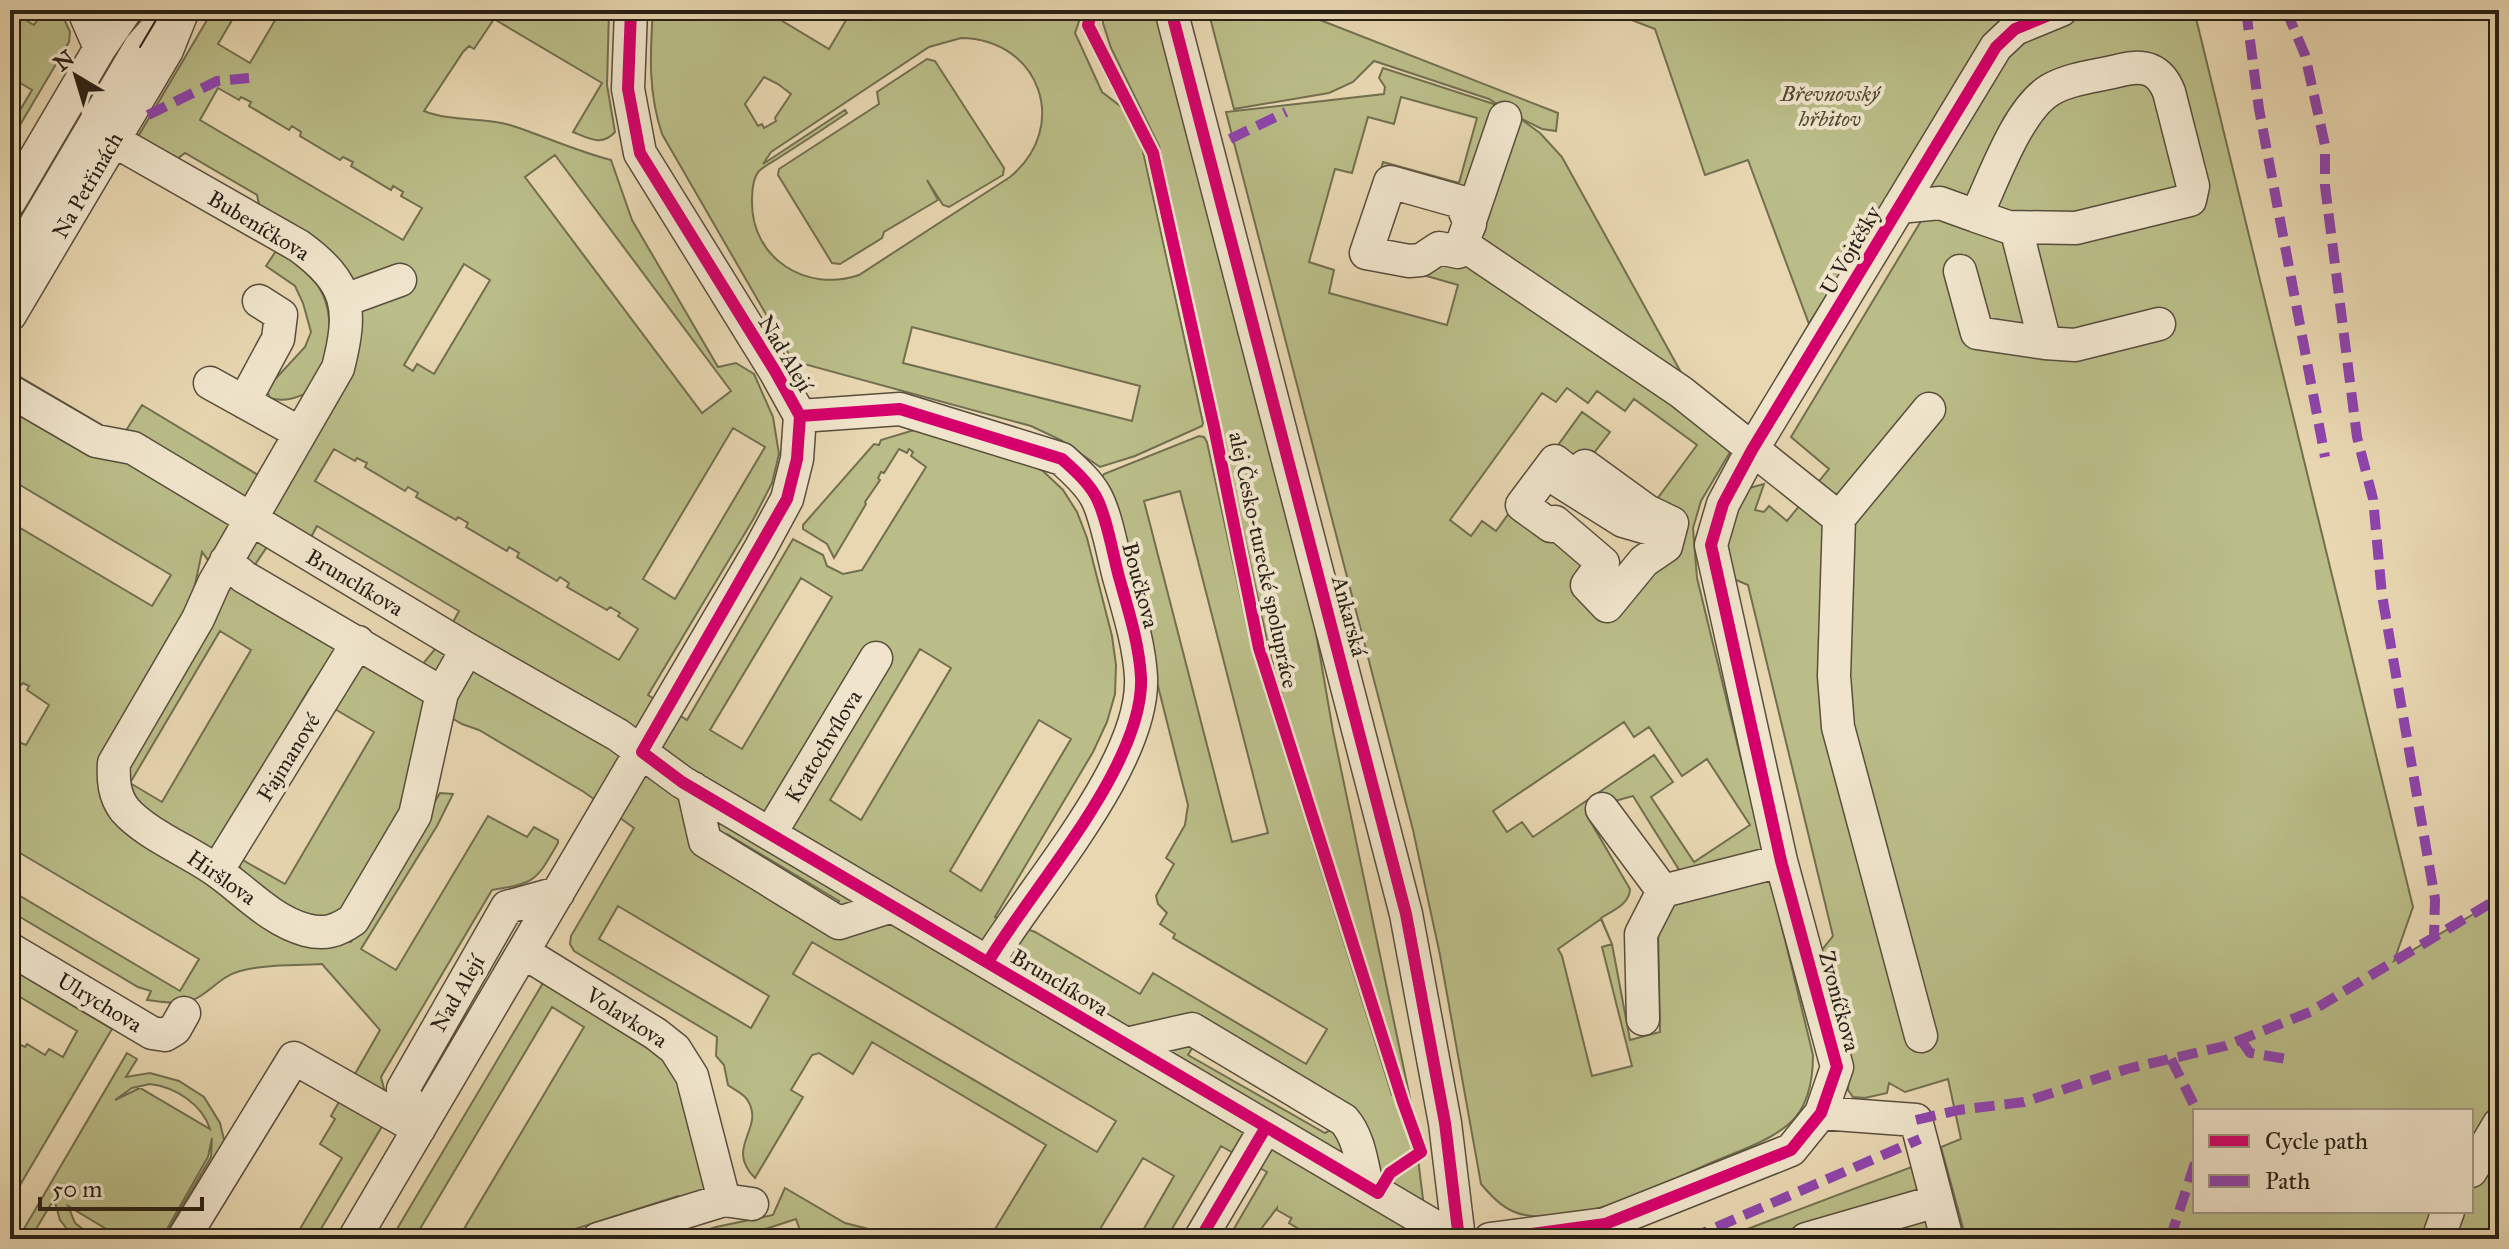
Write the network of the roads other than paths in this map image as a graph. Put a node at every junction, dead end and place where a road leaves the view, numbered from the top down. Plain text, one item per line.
1 (90, 10) edge
2 (126, 10) edge
3 (142, 10) edge
4 (173, 10) edge
5 (183, 10) edge
6 (631, 10) edge
7 (2061, 10) edge
8 (1175, 14) edge
9 (100, 48) junction
10 (1505, 118) dead end
11 (113, 140) junction
12 (10, 201) edge
13 (1899, 207) junction
14 (1976, 216) junction
15 (2016, 228) junction
16 (10, 247) edge
17 (10, 268) edge
18 (1960, 271) dead end
19 (400, 280) dead end
20 (345, 300) junction
21 (259, 301) dead end
22 (10, 315) edge
23 (2159, 324) dead end
24 (2045, 343) junction
25 (210, 383) dead end
26 (10, 391) edge
27 (244, 402) junction
28 (1929, 409) dead end
29 (800, 416) junction
30 (300, 433) junction
31 (1752, 450) junction
32 (1561, 482) dead end
33 (1839, 518) junction
34 (251, 519) junction
35 (1559, 525) junction
36 (1669, 535) junction
37 (1711, 545) junction
38 (1535, 550) dead end
39 (226, 561) junction
40 (358, 642) junction
41 (467, 649) junction
42 (876, 658) dead end
43 (442, 693) junction
44 (642, 752) junction
45 (693, 788) junction
46 (1602, 809) dead end
47 (770, 834) junction
48 (1781, 861) junction
49 (217, 871) junction
50 (1663, 891) junction
51 (558, 893) junction
52 (892, 906) junction
53 (10, 949) edge
54 (523, 952) junction
55 (988, 962) junction
56 (184, 1013) dead end
57 (1643, 1019) dead end
58 (1921, 1036) dead end
59 (1126, 1044) junction
60 (1821, 1113) junction
61 (2499, 1124) edge
62 (1266, 1127) junction
63 (419, 1129) junction
64 (2473, 1168) edge
65 (1367, 1186) junction
66 (1937, 1201) junction
67 (2447, 1213) edge
68 (183, 1239) edge
69 (354, 1239) edge
70 (598, 1239) edge
71 (1200, 1239) edge
72 (1458, 1239) edge
73 (1490, 1239) edge
74 (1806, 1239) edge
75 (1947, 1239) edge
76 (2438, 1239) edge

1 - 9 street
2 - 9 street
3 - 16 street
4 - 17 street
5 - 11 street, Na Petřinách
6 - 29 street, Nad Alejí
7 - 13 street, U Vojtěšky
8 - 72 street, Ankarská
9 - 12 street
10 - 31 street
11 - 20 street, Bubeníčkova
11 - 22 street, Na Petřinách
13 - 14 street
13 - 31 street, U Vojtěšky
14 - 15 street
14 - 15 street
15 - 24 street
18 - 24 street
19 - 20 street
20 - 30 street
21 - 27 street
23 - 24 street
25 - 27 street
26 - 34 street, Brunclíkova
27 - 30 street
28 - 33 street
29 - 44 street, Nad Alejí
29 - 55 street, Boučkova
30 - 34 street
31 - 33 street
31 - 37 street, U Vojtěšky
32 - 36 street
33 - 58 street
34 - 39 street, Hiršlova
34 - 41 street, Brunclíkova
35 - 36 street
35 - 36 street
35 - 38 street
36 - 37 street
37 - 48 street, Zvoníčkova
39 - 40 street
39 - 49 street, Hiršlova
40 - 43 street
40 - 49 street, Fajmanové
41 - 43 street, Hiršlova
41 - 44 street, Brunclíkova
42 - 47 street, Kratochvílova
43 - 49 street, Hiršlova
44 - 45 street, Brunclíkova
44 - 51 street, Nad Alejí
45 - 47 street, Brunclíkova
45 - 52 street
46 - 50 street
47 - 52 street, Brunclíkova
48 - 50 street
48 - 60 street, Zvoníčkova
50 - 57 street
51 - 54 street, Nad Alejí
51 - 63 street, Nad Alejí
52 - 55 street, Brunclíkova
53 - 56 street, Ulrychova
54 - 63 street, Nad Alejí
54 - 70 street, Volavkova
55 - 59 street, Brunclíkova
59 - 62 street, Brunclíkova
59 - 65 street
60 - 66 street
60 - 73 street, Zvoníčkova
61 - 64 street
62 - 65 street, Brunclíkova
62 - 71 street
63 - 68 street
63 - 69 street, Nad Alejí
65 - 72 street, Brunclíkova
66 - 74 street
66 - 75 street
67 - 76 street

